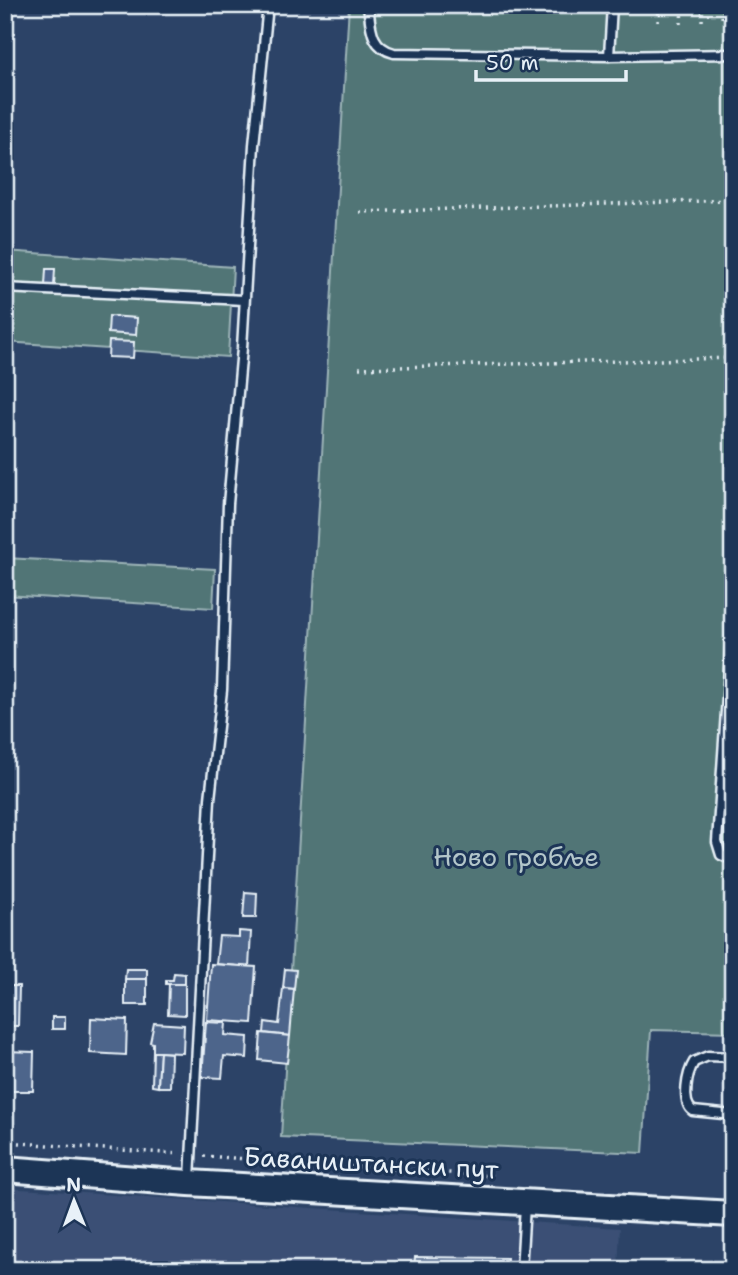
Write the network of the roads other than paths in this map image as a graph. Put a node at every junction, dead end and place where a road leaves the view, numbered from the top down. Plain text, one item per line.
1 (268, 5) edge
2 (368, 5) edge
3 (612, 5) edge
4 (733, 54) edge
5 (609, 56) junction
6 (5, 288) edge
7 (244, 300) junction
8 (733, 610) edge
9 (733, 860) edge
10 (733, 1058) edge
11 (733, 1115) edge
12 (5, 1169) edge
13 (189, 1183) junction
14 (525, 1202) junction
15 (733, 1214) edge
16 (521, 1270) edge

1 - 7 lane
2 - 5 lane
3 - 5 lane
4 - 5 lane
6 - 7 lane
7 - 13 lane
8 - 9 lane
10 - 11 lane
12 - 13 main road, Баваништански пут
13 - 14 main road, Баваништански пут
14 - 15 main road, Баваништански пут
14 - 16 lane

